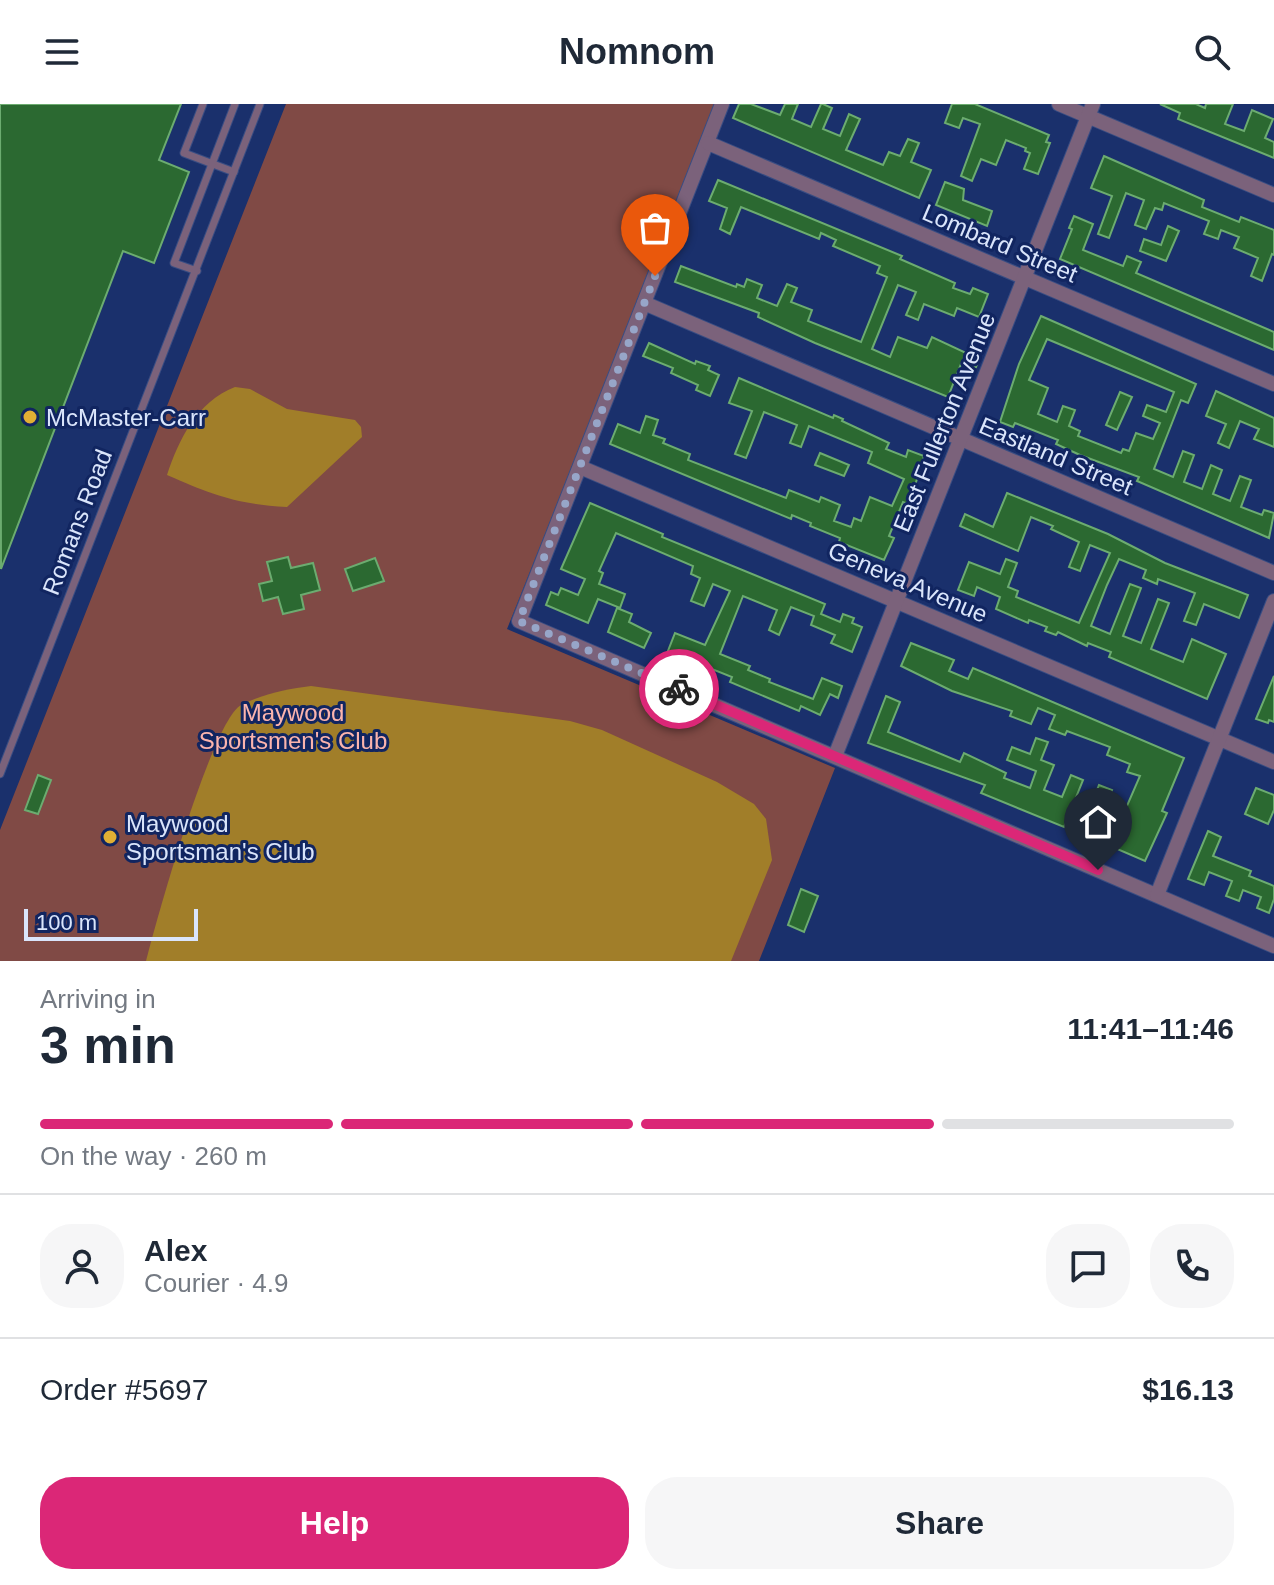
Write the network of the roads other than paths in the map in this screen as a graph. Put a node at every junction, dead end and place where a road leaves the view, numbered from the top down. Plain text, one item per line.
1 (203, 104) edge
2 (235, 104) edge
3 (260, 104) edge
4 (722, 104) edge
5 (1059, 104) edge
6 (1091, 110) edge
7 (708, 143) junction
8 (212, 164) junction
9 (234, 172) junction
10 (1274, 195) edge
11 (197, 271) junction
12 (1025, 278) junction
13 (644, 303) junction
14 (1274, 384) edge
15 (961, 439) junction
16 (580, 467) junction
17 (1274, 573) edge
18 (897, 601) junction
19 (1274, 601) edge
20 (1219, 738) junction
21 (835, 756) junction
22 (1274, 762) edge
23 (0, 774) edge
24 (1157, 895) junction
25 (1274, 946) edge

1 - 8 lane
2 - 8 lane
3 - 9 lane, Romans Road
4 - 7 street
5 - 6 street
6 - 10 street
6 - 12 street, East Fullerton Avenue
7 - 12 street, Lombard Street
7 - 13 street
8 - 9 lane
8 - 11 lane
9 - 11 lane, Romans Road
11 - 23 lane, Romans Road
12 - 14 street, Lombard Street
12 - 15 street, East Fullerton Avenue
13 - 15 street, Eastland Street
13 - 16 street
15 - 17 street, Eastland Street
15 - 18 street, East Fullerton Avenue
16 - 18 street, Geneva Avenue
16 - 21 street
18 - 20 street, Geneva Avenue
18 - 21 street, East Fullerton Avenue
19 - 20 street
20 - 22 street, Geneva Avenue
20 - 24 street
21 - 24 street
24 - 25 street

